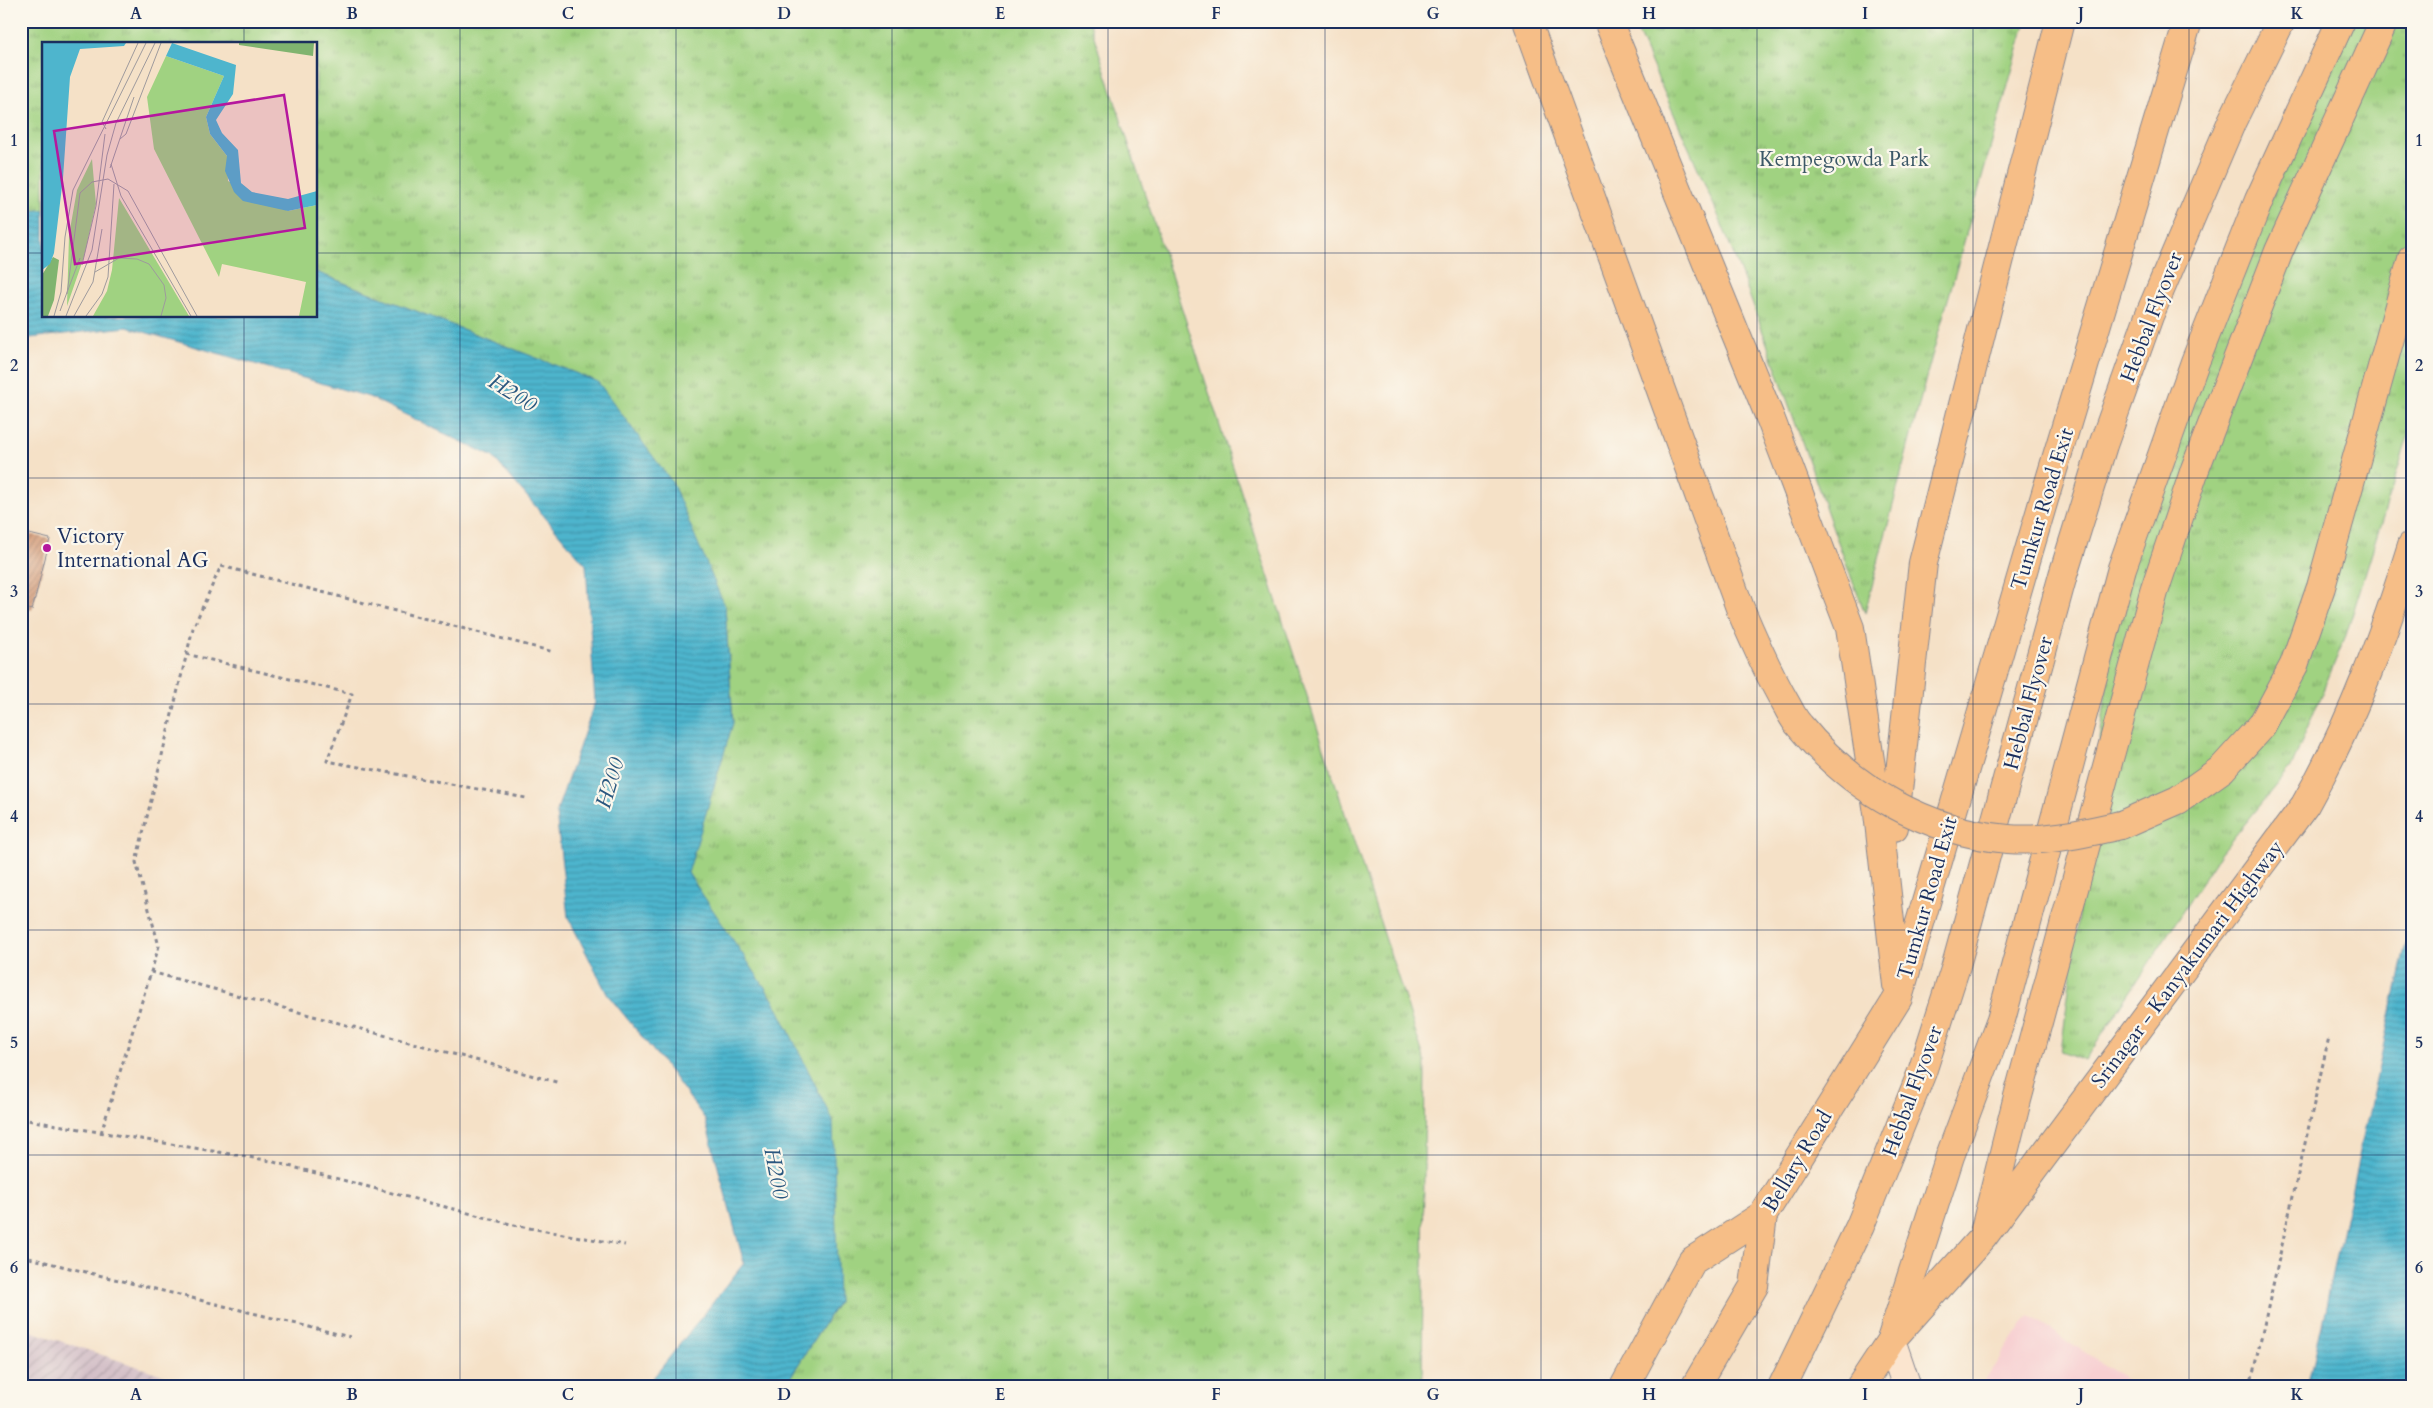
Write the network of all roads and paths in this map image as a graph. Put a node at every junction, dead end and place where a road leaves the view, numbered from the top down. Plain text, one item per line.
1 (1527, 21) edge
2 (1608, 21) edge
3 (2060, 21) edge
4 (2188, 21) edge
5 (2281, 21) edge
6 (2341, 21) edge
7 (2384, 21) edge
8 (2412, 259) edge
9 (2412, 545) edge
10 (554, 652) dead end
11 (186, 654) junction
12 (526, 798) dead end
13 (1887, 891) junction
14 (151, 972) junction
15 (1898, 998) junction
16 (2329, 1037) dead end
17 (560, 1083) dead end
18 (21, 1119) edge
19 (101, 1133) junction
20 (1763, 1215) junction
21 (1983, 1237) junction
22 (625, 1245) dead end
23 (21, 1256) edge
24 (350, 1337) dead end
25 (1890, 1340) junction
26 (1624, 1387) edge
27 (1696, 1387) edge
28 (1782, 1387) edge
29 (1860, 1387) edge
30 (1907, 1387) edge
31 (2250, 1387) edge

1 - 8 highway, bridge
2 - 13 highway
3 - 13 highway
4 - 15 highway, Tumkur Road Exit
5 - 28 highway, Hebbal Flyover
6 - 25 highway
7 - 21 highway
9 - 21 highway, Srinagar - Kanyakumari Highway
10 - 11 path
11 - 12 path
11 - 14 path
13 - 15 highway
14 - 17 path
14 - 19 path
15 - 20 highway, Bellary Road
16 - 31 path
18 - 19 path
19 - 22 path
20 - 26 highway
20 - 27 highway, Bellary Road
21 - 25 highway, Srinagar - Kanyakumari Highway
23 - 24 path
25 - 29 highway
25 - 30 street

